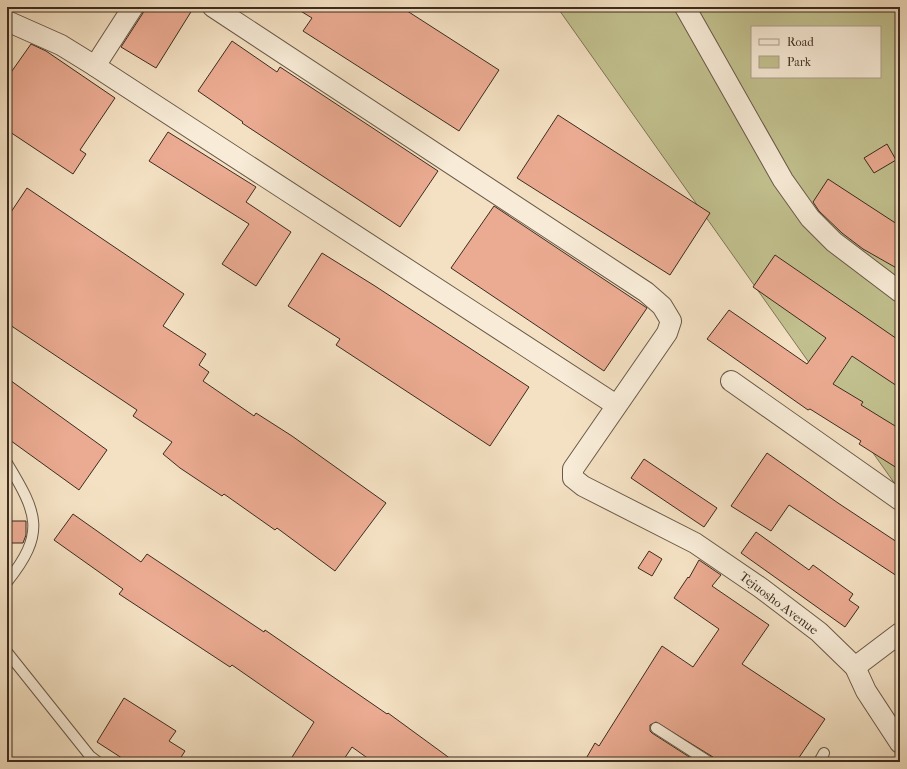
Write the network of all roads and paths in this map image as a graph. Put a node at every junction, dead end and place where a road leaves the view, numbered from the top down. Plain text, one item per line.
1 (134, 7) edge
2 (213, 7) edge
3 (685, 7) edge
4 (7, 21) edge
5 (95, 66) junction
6 (900, 292) edge
7 (731, 380) dead end
8 (616, 404) junction
9 (7, 463) edge
10 (900, 500) edge
11 (7, 582) edge
12 (900, 632) edge
13 (7, 652) edge
14 (855, 667) junction
15 (656, 728) dead end
16 (900, 743) edge
17 (824, 753) dead end
18 (98, 762) edge
19 (709, 762) edge
20 (819, 762) edge

1 - 5 street
2 - 8 street, Tejuosho Avenue
3 - 6 street
4 - 5 street
5 - 8 street
7 - 10 street
8 - 14 street, Tejuosho Avenue
9 - 11 lane
12 - 14 street
13 - 18 lane
14 - 16 street, Tejuosho Avenue
15 - 19 lane
17 - 20 lane

